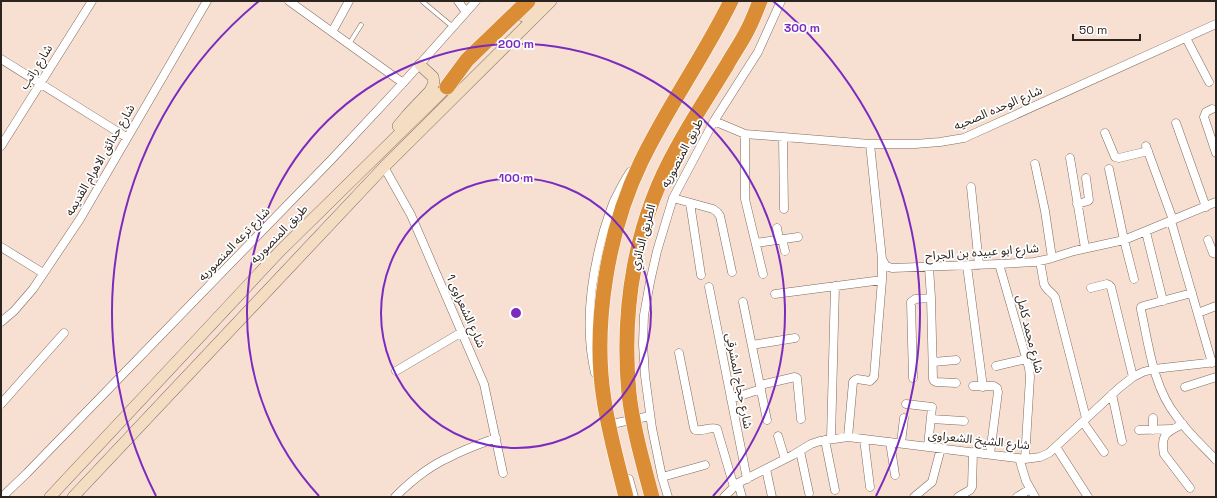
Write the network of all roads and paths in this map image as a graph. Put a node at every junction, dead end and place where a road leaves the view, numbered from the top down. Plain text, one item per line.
1 (92, 1) edge
2 (207, 1) edge
3 (289, 1) edge
4 (349, 1) edge
5 (458, 1) edge
6 (476, 1) edge
7 (528, 1) edge
8 (539, 1) edge
9 (550, 1) edge
10 (728, 1) edge
11 (731, 1) edge
12 (760, 1) edge
13 (781, 1) edge
14 (423, 2) edge
15 (466, 12) junction
16 (1216, 24) edge
17 (361, 25) dead end
18 (453, 28) junction
19 (332, 32) junction
20 (1186, 38) junction
21 (349, 44) junction
22 (1, 58) edge
23 (420, 65) junction
24 (1209, 82) dead end
25 (40, 84) junction
26 (403, 84) junction
27 (447, 87) junction
28 (1212, 109) dead end
29 (714, 121) junction
30 (1176, 123) dead end
31 (1105, 133) dead end
32 (745, 134) junction
33 (126, 137) junction
34 (783, 137) junction
35 (388, 144) junction
36 (870, 144) junction
37 (1, 146) edge
38 (1216, 153) edge
39 (1070, 158) dead end
40 (1035, 164) dead end
41 (384, 167) junction
42 (1109, 169) dead end
43 (1086, 178) dead end
44 (972, 186) dead end
45 (673, 198) junction
46 (1216, 202) edge
47 (690, 203) junction
48 (1077, 204) junction
49 (1206, 206) junction
50 (784, 209) dead end
51 (1172, 221) junction
52 (777, 228) dead end
53 (1146, 232) junction
54 (798, 237) dead end
55 (780, 239) junction
56 (1124, 240) junction
57 (1208, 240) dead end
58 (756, 242) junction
59 (1, 247) edge
60 (1084, 248) junction
61 (785, 251) dead end
62 (1216, 254) edge
63 (1052, 258) junction
64 (882, 259) junction
65 (1040, 261) junction
66 (999, 264) junction
67 (978, 265) junction
68 (967, 266) junction
69 (929, 267) junction
70 (732, 272) dead end
71 (43, 273) junction
72 (763, 274) dead end
73 (701, 275) dead end
74 (1134, 279) dead end
75 (882, 280) junction
76 (835, 286) junction
77 (709, 287) dead end
78 (1091, 288) dead end
79 (1192, 293) junction
80 (775, 294) dead end
81 (931, 298) junction
82 (1163, 300) junction
83 (743, 302) dead end
84 (1216, 306) edge
85 (1198, 313) junction
86 (1, 322) edge
87 (462, 332) junction
88 (64, 333) dead end
89 (795, 338) dead end
90 (752, 345) junction
91 (679, 353) dead end
92 (1026, 359) junction
93 (956, 360) dead end
94 (933, 362) junction
95 (1214, 362) edge
96 (996, 366) dead end
97 (1154, 369) junction
98 (396, 371) dead end
99 (1134, 377) junction
100 (1216, 377) edge
101 (913, 378) dead end
102 (956, 383) dead end
103 (973, 386) dead end
104 (983, 386) junction
105 (761, 387) junction
106 (1185, 388) dead end
107 (1112, 394) junction
108 (731, 399) junction
109 (1, 404) edge
110 (906, 404) dead end
111 (131, 410) junction
112 (650, 416) junction
113 (904, 418) dead end
114 (1153, 418) dead end
115 (801, 419) dead end
116 (931, 419) junction
117 (767, 420) dead end
118 (964, 420) dead end
119 (1084, 420) junction
120 (144, 422) junction
121 (612, 424) junction
122 (1183, 424) junction
123 (1172, 429) junction
124 (1139, 430) dead end
125 (1153, 430) junction
126 (778, 436) dead end
127 (848, 437) junction
128 (496, 438) junction
129 (864, 438) junction
130 (828, 439) junction
131 (1122, 441) dead end
132 (890, 442) junction
133 (902, 443) junction
134 (928, 446) junction
135 (1056, 447) junction
136 (941, 448) junction
137 (800, 451) junction
138 (973, 452) junction
139 (1104, 452) dead end
140 (990, 454) junction
141 (1022, 458) junction
142 (785, 459) junction
143 (1216, 460) edge
144 (705, 465) dead end
145 (766, 469) junction
146 (503, 473) dead end
147 (895, 475) dead end
148 (662, 477) junction
149 (747, 479) junction
150 (736, 485) junction
151 (870, 487) dead end
152 (1190, 488) dead end
153 (1030, 489) junction
154 (835, 490) dead end
155 (809, 494) dead end
156 (2, 497) edge
157 (50, 497) edge
158 (73, 497) edge
159 (395, 497) edge
160 (626, 497) edge
161 (634, 497) edge
162 (652, 497) edge
163 (668, 497) edge
164 (724, 497) edge
165 (742, 497) edge
166 (772, 497) edge
167 (914, 497) edge
168 (958, 497) edge
169 (1018, 497) edge
170 (1035, 497) edge
171 (1088, 497) edge

1 - 25 street, شارع راتب
2 - 33 street, شارع حدائق الاهرام القديمه
3 - 19 street
4 - 19 street
5 - 15 street
6 - 15 street, شارع ترعه المنصوريه
7 - 27 highway
8 - 27 main road, طريق المنصوريه
9 - 41 main road
10 - 121 street
11 - 160 highway, bridge
12 - 162 highway, الطريق الدائري, bridge
13 - 29 street, طريق المنصوريه
14 - 18 lane
15 - 18 street, شارع ترعه المنصوريه
16 - 20 street, شارع الوحده الصحيه
17 - 21 lane
18 - 23 street, شارع ترعه المنصوريه
19 - 21 street
20 - 24 street
20 - 36 street, شارع الوحده الصحيه
21 - 26 street
22 - 25 street
23 - 26 street, شارع ترعه المنصوريه
23 - 35 main road
25 - 33 street
25 - 37 street, شارع راتب
26 - 156 street, شارع ترعه المنصوريه
27 - 35 main road, طريق المنصوريه
28 - 38 street
29 - 32 street, شارع الوحده الصحيه
29 - 45 street, طريق المنصوريه
30 - 49 street
31 - 51 street
32 - 34 street, شارع الوحده الصحيه
32 - 58 street
33 - 71 street, شارع حدائق الاهرام القديمه
34 - 36 street, شارع الوحده الصحيه
34 - 50 street
35 - 111 main road, طريق المنصوريه
36 - 64 street
39 - 48 street
40 - 63 street
41 - 87 street, شارع الشعراوى 1
41 - 120 main road
42 - 56 street
43 - 48 street
44 - 67 street
45 - 47 street
45 - 112 street, طريق المنصوريه
46 - 49 street, شارع ابو عبيده بن الجراح
47 - 70 street
47 - 73 street
48 - 60 street
49 - 51 street, شارع ابو عبيده بن الجراح
51 - 53 street, شارع ابو عبيده بن الجراح
51 - 79 street
52 - 55 street
53 - 56 street, شارع ابو عبيده بن الجراح
53 - 82 street
54 - 55 street
55 - 58 street
55 - 61 street
56 - 60 street, شارع ابو عبيده بن الجراح
56 - 74 street
57 - 62 street
58 - 72 street
59 - 71 street
60 - 63 street, شارع ابو عبيده بن الجراح
63 - 65 street, شارع ابو عبيده بن الجراح
64 - 69 street, شارع ابو عبيده بن الجراح
64 - 75 street
65 - 66 street, شارع ابو عبيده بن الجراح
65 - 119 street
66 - 67 street, شارع ابو عبيده بن الجراح
66 - 92 street, شارع محمد كامل
67 - 68 street, شارع ابو عبيده بن الجراح
68 - 69 street, شارع ابو عبيده بن الجراح
68 - 104 street
69 - 81 street
71 - 86 street, شارع حدائق الاهرام القديمه
75 - 76 street
75 - 127 street
76 - 80 street
76 - 130 street
77 - 108 street, شارع حجاج المشرقى
78 - 99 street
79 - 82 street
79 - 85 street
81 - 94 street
81 - 101 street
82 - 97 street
83 - 90 street
84 - 85 street
85 - 95 street
87 - 98 street
87 - 128 street, شارع الشعراوى 1
88 - 109 street
89 - 90 street
90 - 105 street
91 - 150 street
92 - 96 street
92 - 141 street, شارع محمد كامل
93 - 94 street
94 - 102 street
95 - 97 street, شارع الشيخ الشعراوى
97 - 99 street, شارع الشيخ الشعراوى
97 - 122 street
99 - 107 street, شارع الشيخ الشعراوى
100 - 106 street
103 - 104 street
104 - 140 street
105 - 108 street
105 - 115 street
105 - 117 street
107 - 119 street, شارع الشيخ الشعراوى
107 - 131 street
108 - 149 street, شارع حجاج المشرقى
110 - 116 street
111 - 120 main road
111 - 157 main road, طريق المنصوريه
112 - 121 street
112 - 148 street, طريق المنصوريه
113 - 133 street
114 - 125 street
116 - 118 street
116 - 134 street
119 - 135 street, شارع الشيخ الشعراوى
119 - 139 street
120 - 158 main road
121 - 161 street
122 - 123 street
122 - 143 street
123 - 125 street
123 - 152 street
124 - 125 street
126 - 142 street
127 - 129 street, شارع الشيخ الشعراوى
127 - 130 street, شارع الشيخ الشعراوى
128 - 146 street, شارع الشعراوى 1
128 - 159 street
129 - 132 street, شارع الشيخ الشعراوى
129 - 151 street
130 - 137 street, شارع الشيخ الشعراوى
130 - 154 street
132 - 133 street, شارع الشيخ الشعراوى
132 - 147 street
133 - 134 street, شارع الشيخ الشعراوى
134 - 136 street, شارع الشيخ الشعراوى
135 - 141 street, شارع الشيخ الشعراوى
135 - 171 street
136 - 138 street, شارع الشيخ الشعراوى
136 - 167 street
137 - 142 street, شارع الشيخ الشعراوى
137 - 155 street
138 - 140 street, شارع الشيخ الشعراوى
138 - 168 street
140 - 141 street, شارع الشيخ الشعراوى
141 - 153 street, شارع محمد كامل
142 - 145 street, شارع الشيخ الشعراوى
144 - 148 street
145 - 149 street, شارع الشيخ الشعراوى
145 - 166 street
148 - 163 street, طريق المنصوريه
149 - 150 street, شارع الشيخ الشعراوى
150 - 164 street, شارع الشيخ الشعراوى
150 - 165 street
153 - 169 street
153 - 170 street, شارع محمد كامل

